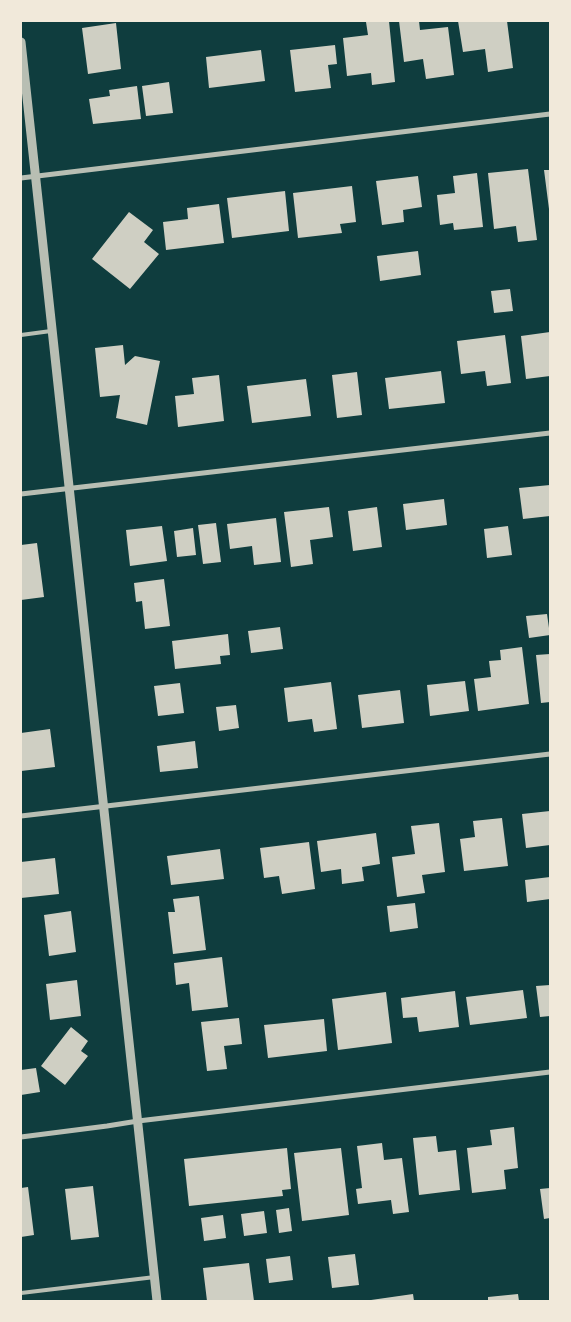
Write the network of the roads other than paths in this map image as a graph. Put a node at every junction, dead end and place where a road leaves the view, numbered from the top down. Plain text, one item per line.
1 (21, 42) edge
2 (550, 114) edge
3 (36, 176) junction
4 (21, 178) edge
5 (52, 331) junction
6 (21, 335) edge
7 (550, 433) edge
8 (69, 489) junction
9 (21, 494) edge
10 (550, 754) edge
11 (104, 806) junction
12 (21, 816) edge
13 (550, 1072) edge
14 (138, 1121) junction
15 (21, 1137) edge
16 (155, 1277) junction
17 (21, 1293) edge
18 (157, 1301) edge

1 - 3 street
2 - 3 street
3 - 4 street
3 - 5 street
5 - 6 lane
5 - 8 street
7 - 8 street
8 - 9 street
8 - 11 street
10 - 11 street
11 - 12 street
11 - 14 street
13 - 14 street
14 - 15 street
14 - 16 street
16 - 17 lane
16 - 18 street

